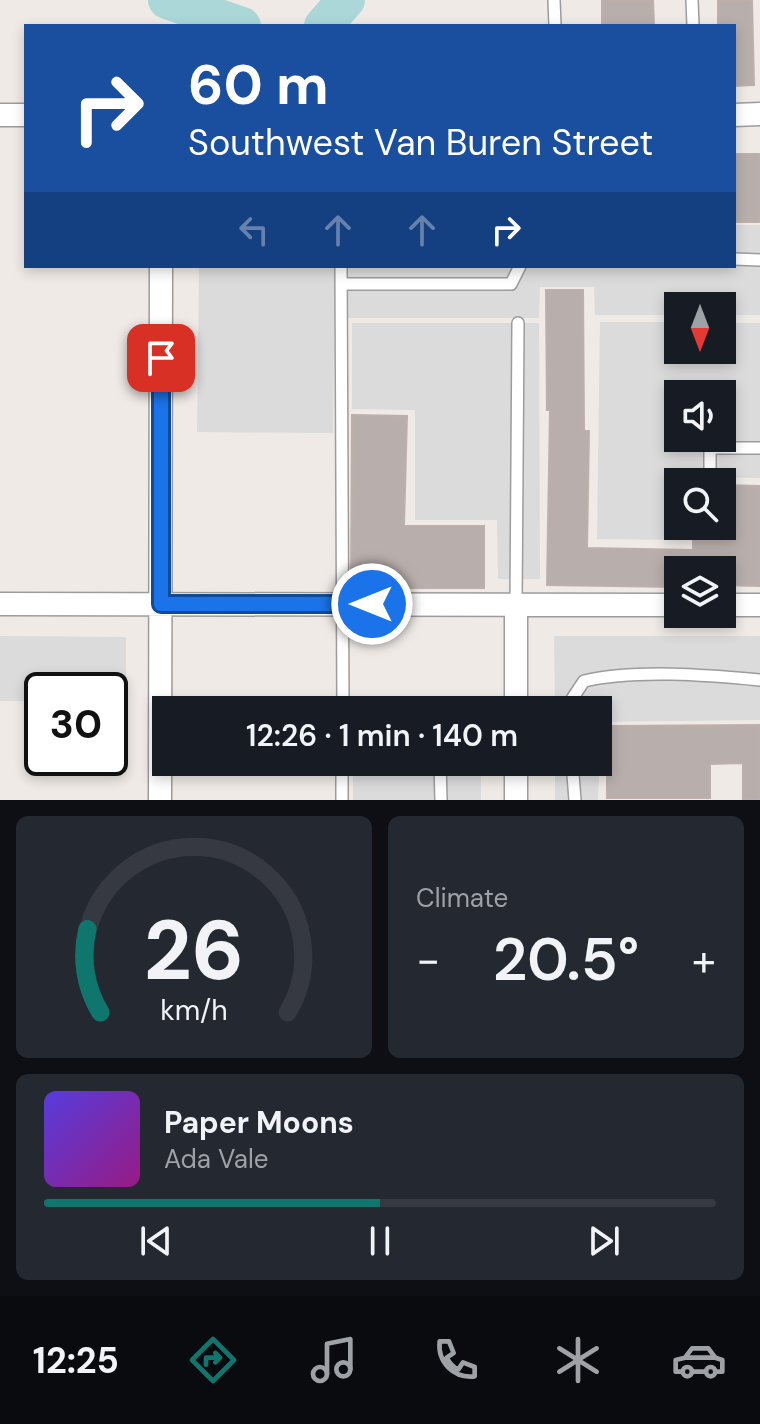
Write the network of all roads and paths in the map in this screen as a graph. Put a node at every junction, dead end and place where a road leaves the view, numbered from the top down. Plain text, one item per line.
1 (554, 0) edge
2 (692, 0) edge
3 (555, 24) edge
4 (693, 24) edge
5 (760, 114) edge
6 (0, 115) edge
7 (24, 115) edge
8 (736, 115) edge
9 (736, 259) edge
10 (760, 260) edge
11 (161, 268) edge
12 (341, 268) edge
13 (519, 268) edge
14 (341, 284) junction
15 (518, 323) dead end
16 (760, 448) edge
17 (710, 468) edge
18 (0, 604) edge
19 (161, 604) junction
20 (343, 604) junction
21 (516, 605) junction
22 (664, 605) edge
23 (736, 605) edge
24 (760, 605) edge
25 (760, 680) edge
26 (343, 696) edge
27 (516, 696) edge
28 (574, 696) edge
29 (342, 776) edge
30 (440, 776) edge
31 (516, 776) edge
32 (573, 776) edge
33 (160, 800) edge
34 (342, 800) edge
35 (441, 800) edge
36 (516, 800) edge
37 (575, 800) edge

1 - 3 lane
2 - 4 lane
5 - 8 street
6 - 7 street
9 - 10 lane
11 - 19 street
12 - 14 lane
13 - 14 lane
14 - 20 lane
15 - 21 lane
16 - 17 lane
18 - 19 street
19 - 20 street
19 - 33 street
20 - 21 street
20 - 26 lane
21 - 22 street
21 - 27 street
23 - 24 street
25 - 28 lane
29 - 34 lane
30 - 35 lane
31 - 36 street
32 - 37 lane

